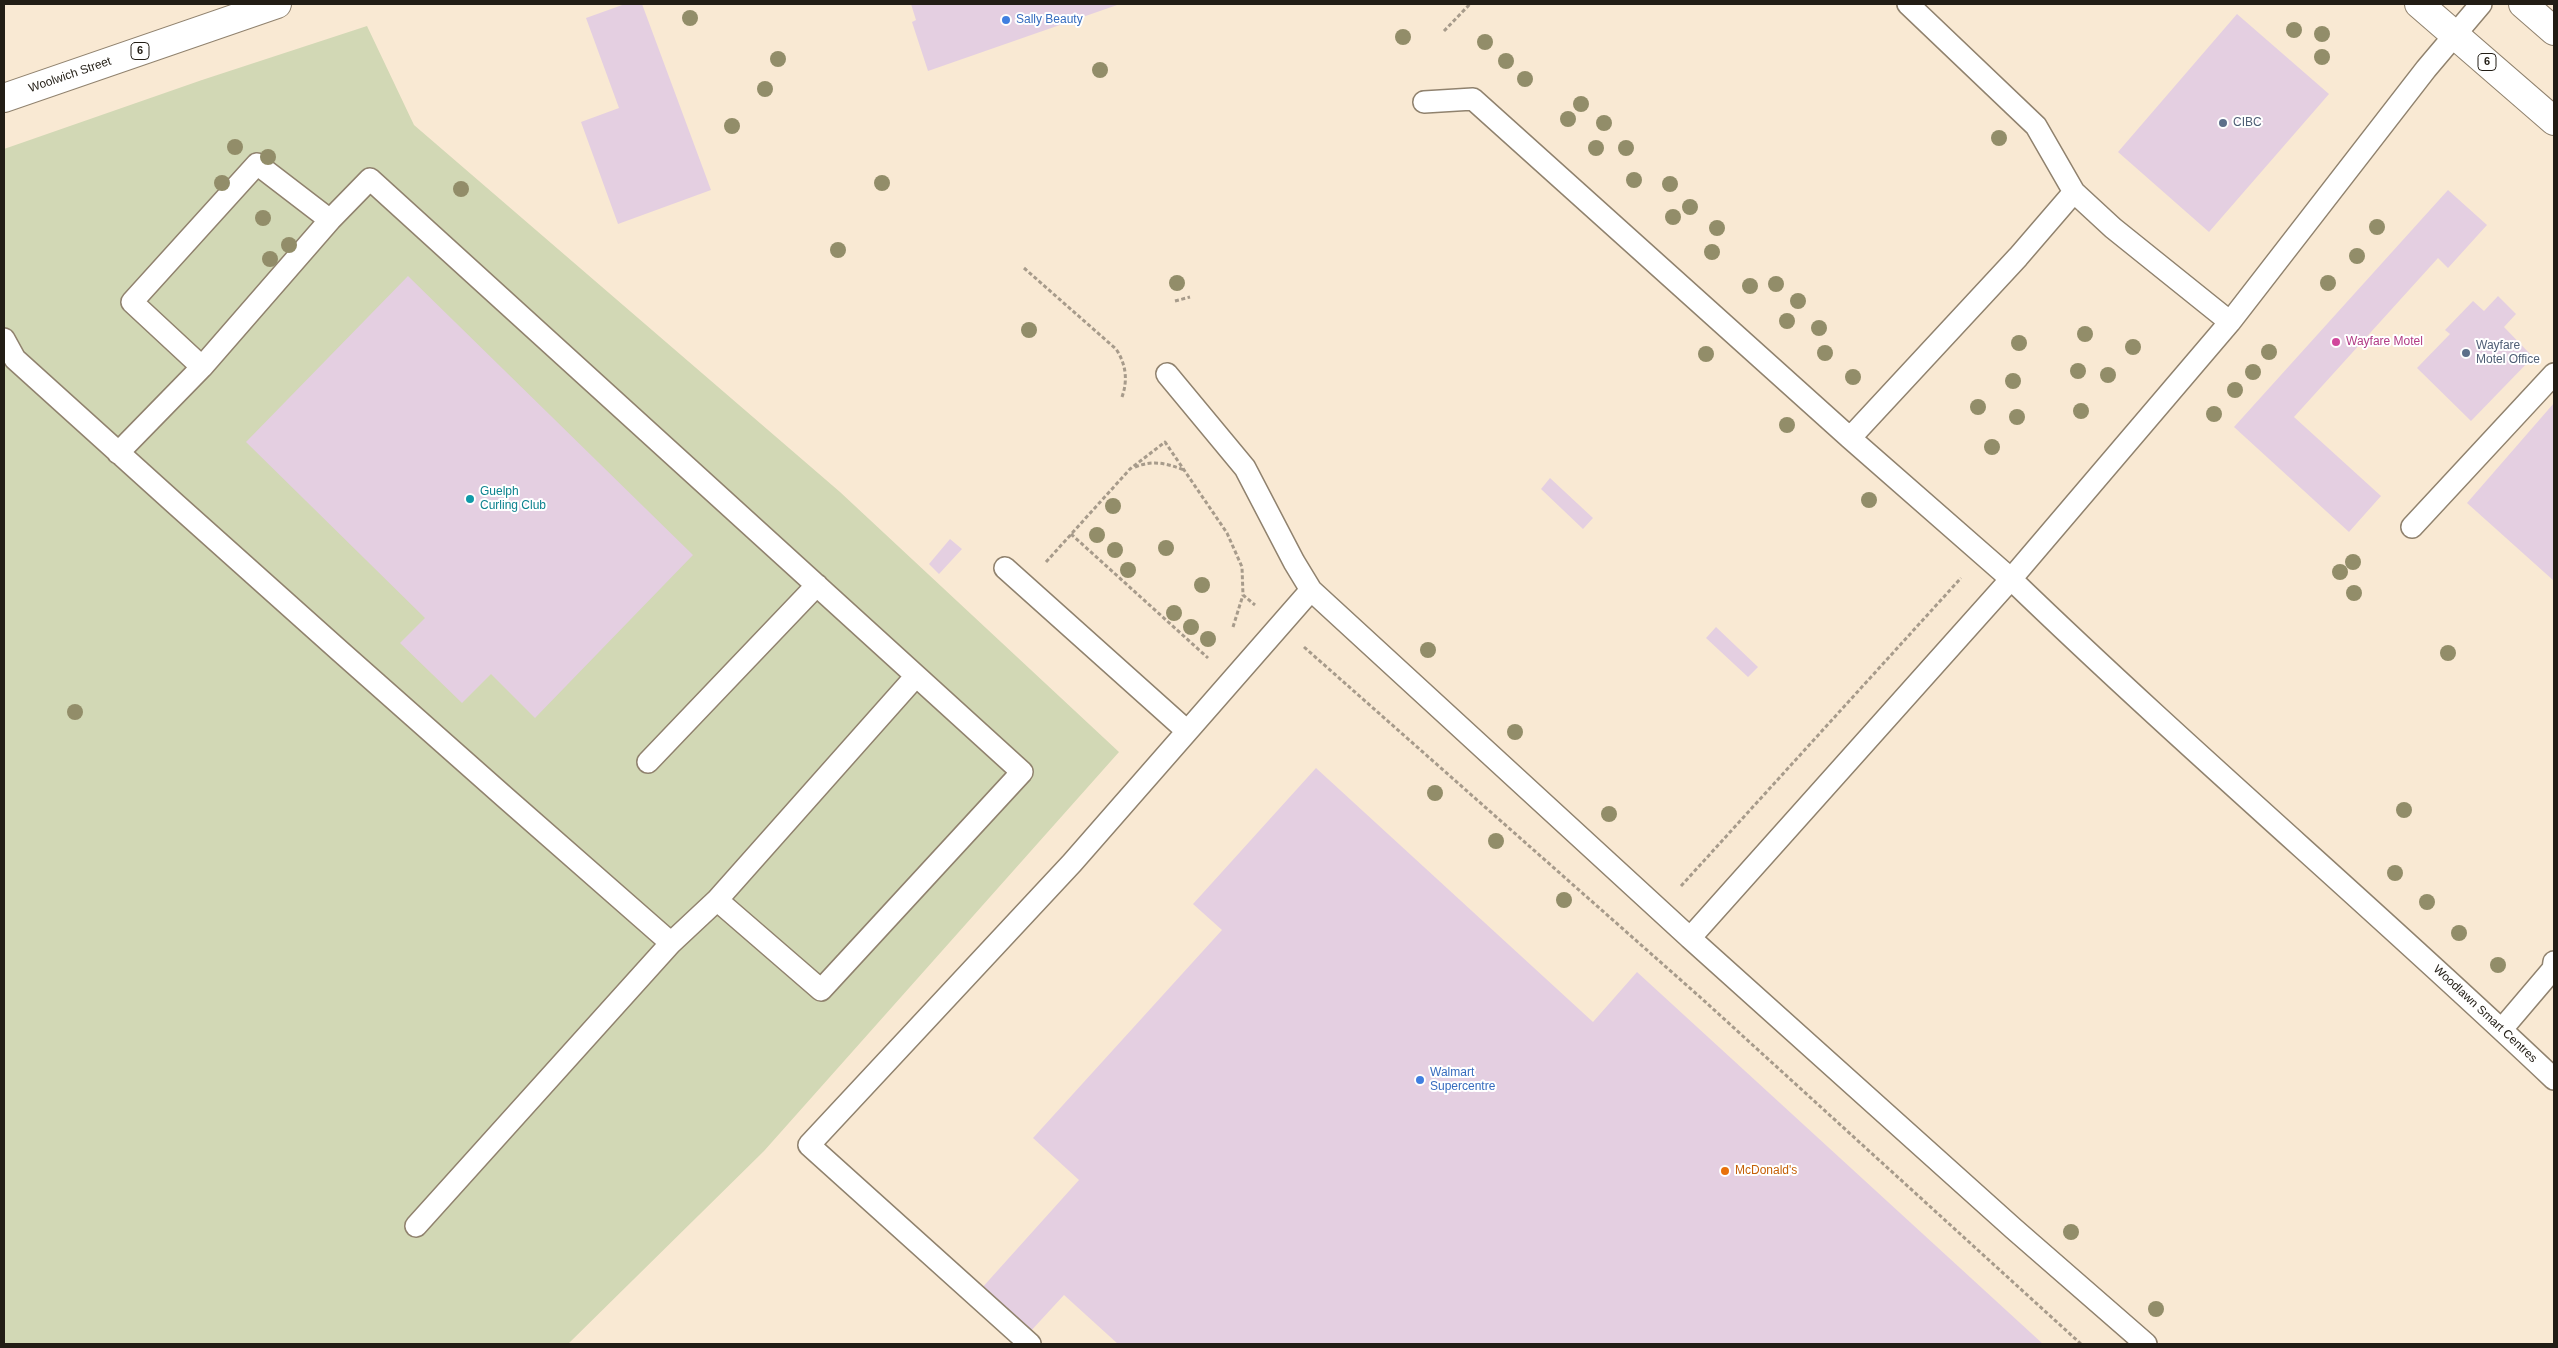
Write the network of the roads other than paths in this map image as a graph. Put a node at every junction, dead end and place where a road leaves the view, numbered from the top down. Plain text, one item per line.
1 (277, 4) edge
2 (1908, 4) edge
3 (2419, 4) edge
4 (2481, 4) edge
5 (2522, 4) edge
6 (2554, 31) edge
7 (2454, 34) junction
8 (4, 98) edge
9 (1424, 102) dead end
10 (2554, 121) edge
11 (2074, 192) junction
12 (330, 220) junction
13 (2230, 322) junction
14 (4, 339) edge
15 (202, 367) junction
16 (1167, 374) dead end
17 (2554, 374) edge
18 (1850, 438) junction
19 (118, 452) junction
20 (2412, 527) dead end
21 (1005, 568) dead end
22 (2011, 579) junction
23 (817, 585) junction
24 (1312, 590) junction
25 (916, 676) junction
26 (1187, 730) junction
27 (648, 762) dead end
28 (717, 900) junction
29 (1690, 938) junction
30 (671, 943) junction
31 (2554, 962) edge
32 (2502, 1029) junction
33 (2554, 1079) edge
34 (416, 1226) dead end
35 (1030, 1344) edge
36 (2146, 1344) edge

1 - 8 main road, Woolwich Street / 6
2 - 11 lane
3 - 7 main road, 6
4 - 7 lane
5 - 6 main road
7 - 10 main road, 6
7 - 13 lane
9 - 18 lane, Woodlawn Smart Centres
11 - 13 lane
11 - 18 lane
12 - 15 lane
12 - 15 lane
12 - 23 lane
13 - 22 lane
14 - 19 lane
15 - 19 lane
16 - 24 lane
17 - 20 lane
18 - 22 lane, Woodlawn Smart Centres
19 - 30 lane
21 - 26 lane
22 - 29 lane
22 - 32 lane, Woodlawn Smart Centres
23 - 25 lane
23 - 27 lane
24 - 26 lane
24 - 29 lane
25 - 28 lane
25 - 28 lane
26 - 35 lane
28 - 30 lane
29 - 36 lane
30 - 34 lane
31 - 32 lane
32 - 33 lane, Woodlawn Smart Centres

